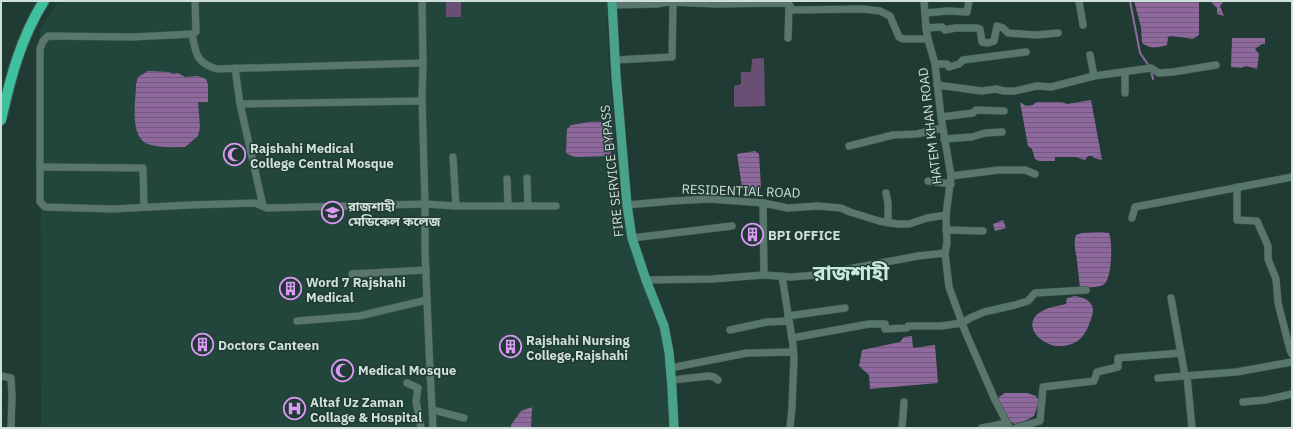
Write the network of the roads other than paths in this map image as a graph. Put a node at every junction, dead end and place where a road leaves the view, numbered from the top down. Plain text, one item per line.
1 (38, 1) edge
2 (44, 1) edge
3 (195, 1) edge
4 (422, 1) edge
5 (924, 1) edge
6 (969, 1) edge
7 (1079, 1) edge
8 (673, 2) junction
9 (715, 2) edge
10 (612, 3) edge
11 (789, 4) junction
12 (925, 13) junction
13 (1083, 24) dead end
14 (926, 28) junction
15 (1058, 33) dead end
16 (192, 34) junction
17 (788, 38) dead end
18 (928, 39) junction
19 (1026, 52) dead end
20 (1090, 55) dead end
21 (615, 60) junction
22 (423, 63) junction
23 (935, 64) junction
24 (1216, 65) dead end
25 (236, 68) junction
26 (1125, 72) junction
27 (1094, 76) junction
28 (937, 85) junction
29 (1125, 93) dead end
30 (1, 94) edge
31 (422, 97) junction
32 (240, 104) junction
33 (1004, 111) dead end
34 (941, 117) junction
35 (1, 120) edge
36 (942, 128) junction
37 (1002, 132) dead end
38 (944, 139) junction
39 (849, 146) dead end
40 (453, 157) dead end
41 (40, 168) junction
42 (1035, 174) dead end
43 (1292, 177) edge
44 (527, 178) dead end
45 (507, 179) dead end
46 (951, 180) junction
47 (928, 181) dead end
48 (1237, 187) junction
49 (886, 193) dead end
50 (763, 203) junction
51 (425, 204) junction
52 (263, 206) junction
53 (456, 206) junction
54 (508, 206) junction
55 (528, 206) junction
56 (556, 206) dead end
57 (627, 206) junction
58 (144, 207) junction
59 (946, 215) junction
60 (1132, 218) dead end
61 (888, 222) junction
62 (732, 226) dead end
63 (946, 230) junction
64 (983, 231) dead end
65 (632, 238) junction
66 (945, 253) junction
67 (426, 270) junction
68 (352, 274) dead end
69 (764, 275) junction
70 (782, 276) junction
71 (646, 280) junction
72 (1086, 290) dead end
73 (1171, 298) dead end
74 (427, 300) junction
75 (845, 308) dead end
76 (788, 318) junction
77 (297, 321) dead end
78 (962, 323) junction
79 (730, 330) dead end
80 (792, 338) junction
81 (794, 352) junction
82 (1181, 352) junction
83 (1292, 354) edge
84 (1292, 362) edge
85 (670, 368) junction
86 (1, 376) edge
87 (1186, 376) junction
88 (1158, 378) dead end
89 (672, 380) junction
90 (718, 380) dead end
91 (407, 383) dead end
92 (1292, 394) edge
93 (904, 402) dead end
94 (1243, 402) dead end
95 (433, 410) junction
96 (464, 418) dead end
97 (1009, 426) edge
98 (11, 428) edge
99 (421, 428) edge
100 (433, 428) edge
101 (674, 428) edge
102 (790, 428) edge
103 (902, 428) edge
104 (982, 428) edge
105 (1016, 428) edge
106 (1192, 428) edge

1 - 30 highway
2 - 35 highway
3 - 16 street
4 - 22 street
5 - 12 street, HATEM KHAN ROAD
6 - 12 street
7 - 13 street
8 - 9 street
8 - 10 street
8 - 21 street
9 - 11 street
10 - 21 main road, FIRE SERVICE BYPASS
11 - 17 street
11 - 18 street
12 - 14 street, HATEM KHAN ROAD
14 - 15 street
14 - 18 street, HATEM KHAN ROAD
16 - 25 street
16 - 41 street
18 - 23 street, HATEM KHAN ROAD
19 - 23 street
20 - 27 street
21 - 57 main road, FIRE SERVICE BYPASS
22 - 25 street
22 - 31 street
23 - 28 street, HATEM KHAN ROAD
24 - 26 street
25 - 32 street
26 - 27 street
26 - 29 street
27 - 28 street
28 - 34 street, HATEM KHAN ROAD
31 - 32 street
31 - 51 street
32 - 52 street
33 - 34 street
34 - 36 street, HATEM KHAN ROAD
36 - 38 street, HATEM KHAN ROAD
36 - 39 street
37 - 38 street
38 - 46 street, HATEM KHAN ROAD
40 - 53 street
41 - 58 street
41 - 58 street
42 - 46 street
43 - 48 street
44 - 55 street
45 - 54 street
46 - 47 street
46 - 59 street, HATEM KHAN ROAD
48 - 60 street
48 - 83 street
49 - 61 street
50 - 57 street, RESIDENTIAL ROAD
50 - 61 street, RESIDENTIAL ROAD
50 - 69 street
51 - 52 street
51 - 53 street
51 - 67 street
52 - 58 street
53 - 54 street
54 - 55 street
55 - 56 street
57 - 65 main road, FIRE SERVICE BYPASS
59 - 61 street, RESIDENTIAL ROAD
59 - 63 street, HATEM KHAN ROAD
62 - 65 street
63 - 64 street
63 - 66 street, HATEM KHAN ROAD
65 - 71 main road, FIRE SERVICE BYPASS
66 - 70 street
66 - 78 street, HATEM KHAN ROAD
67 - 68 street
67 - 74 street
69 - 70 street
69 - 71 street
70 - 76 street
71 - 85 main road, FIRE SERVICE BYPASS
72 - 78 street
73 - 82 street
74 - 77 street
74 - 95 street
75 - 76 street
76 - 79 street
76 - 80 street
78 - 80 street
78 - 97 street, HATEM KHAN ROAD
80 - 81 street
81 - 85 street
81 - 102 street
82 - 87 street
82 - 105 street
84 - 87 street
85 - 89 main road, FIRE SERVICE BYPASS
86 - 98 street
87 - 88 street
87 - 106 street
89 - 90 street
89 - 101 main road, FIRE SERVICE BYPASS
91 - 99 street
92 - 94 street
93 - 103 street
95 - 96 street
95 - 100 street
97 - 104 street

